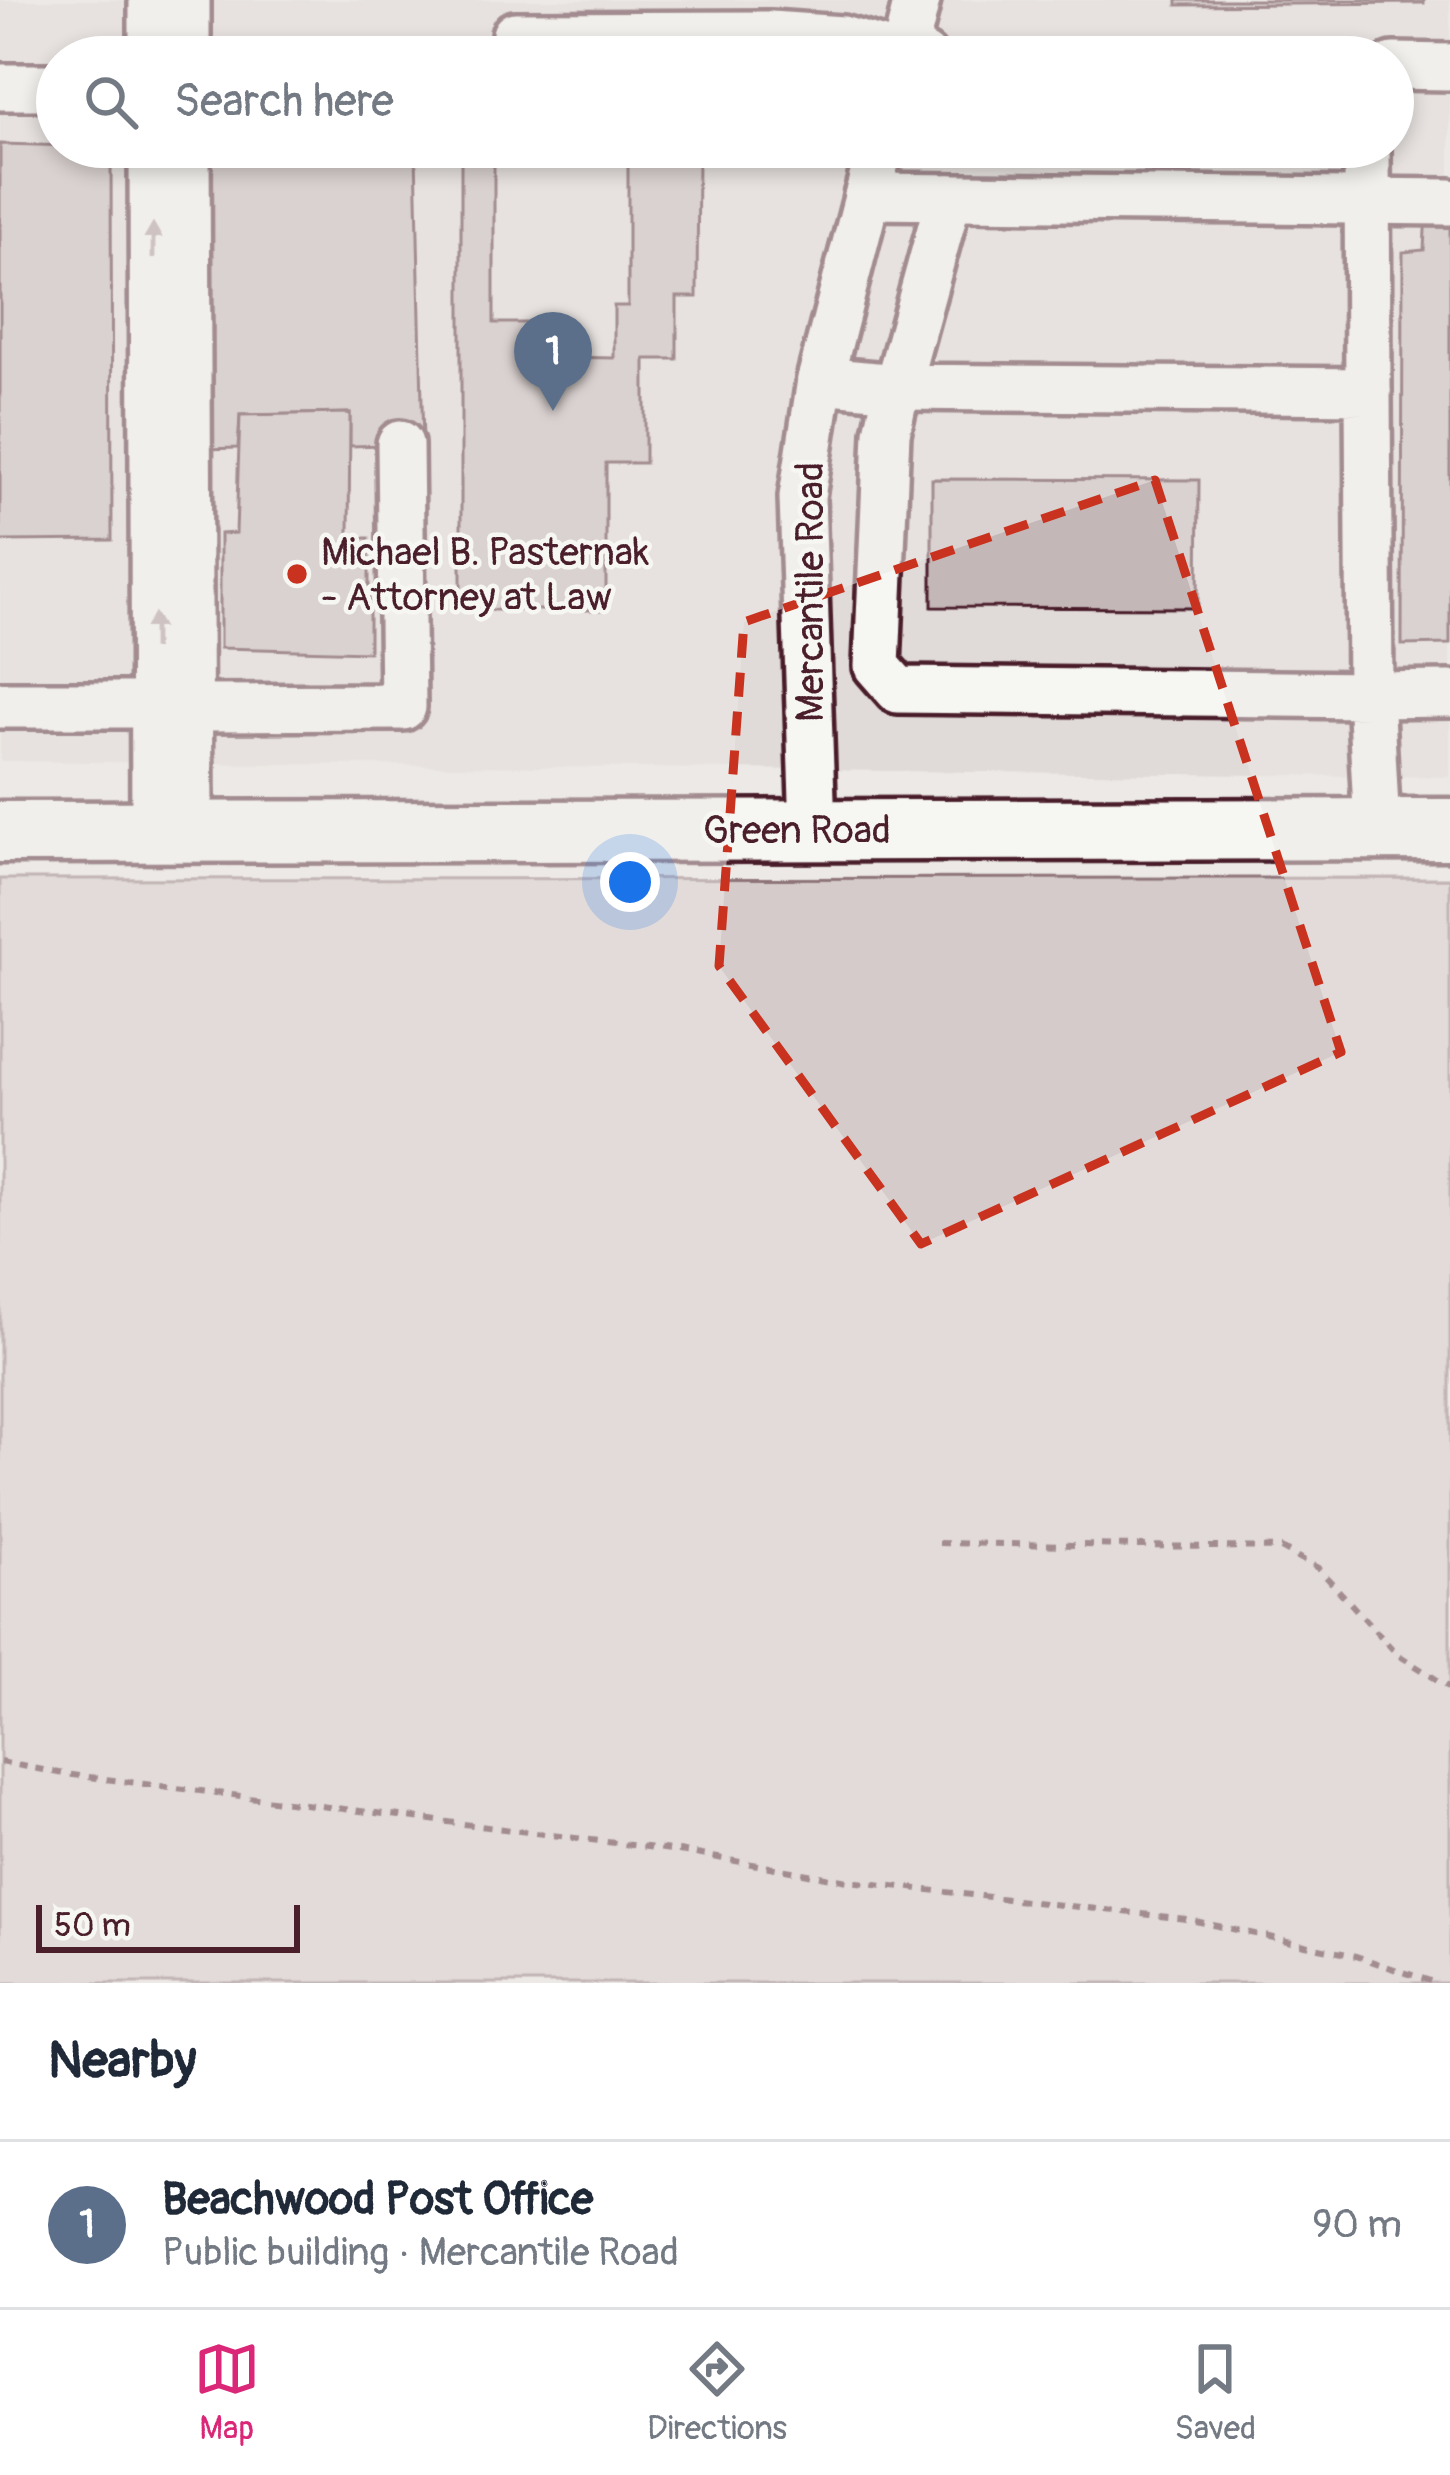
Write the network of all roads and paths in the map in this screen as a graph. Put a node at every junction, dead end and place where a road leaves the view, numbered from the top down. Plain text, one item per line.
1 (152, 0) edge
2 (187, 0) edge
3 (917, 0) edge
4 (515, 34) dead end
5 (152, 36) edge
6 (187, 36) edge
7 (799, 36) edge
8 (908, 36) edge
9 (1414, 66) edge
10 (1450, 67) edge
11 (36, 86) edge
12 (0, 87) edge
13 (153, 168) edge
14 (186, 168) edge
15 (874, 168) edge
16 (1366, 168) edge
17 (867, 196) junction
18 (949, 197) junction
19 (1365, 200) junction
20 (1450, 202) edge
21 (820, 380) junction
22 (897, 387) junction
23 (1368, 391) junction
24 (400, 444) dead end
25 (1370, 694) junction
26 (1450, 694) edge
27 (0, 706) edge
28 (172, 707) junction
29 (1377, 829) junction
30 (1450, 829) edge
31 (813, 830) junction
32 (0, 832) edge
33 (172, 832) junction
34 (939, 1543) dead end
35 (1450, 1688) edge
36 (0, 1762) edge
37 (1436, 1983) edge

1 - 5 street
2 - 6 street
3 - 8 street
4 - 7 street
9 - 10 street
11 - 12 street
28 -> 13 street
14 - 28 street
15 - 17 street, Mercantile Road
16 - 19 street
17 - 18 street
17 - 21 street, Mercantile Road
18 - 19 street
18 - 22 street
19 - 20 street
19 - 23 street
21 - 22 street
21 - 31 street, Mercantile Road
22 - 23 street
22 - 25 street
23 - 25 street
24 - 28 street
25 - 26 street
25 - 29 street
27 - 28 street
28 - 33 street
29 - 30 main road, Green Road
29 - 31 main road, Green Road
31 - 33 main road, Green Road
32 - 33 main road, Green Road
34 - 35 path
36 - 37 path

